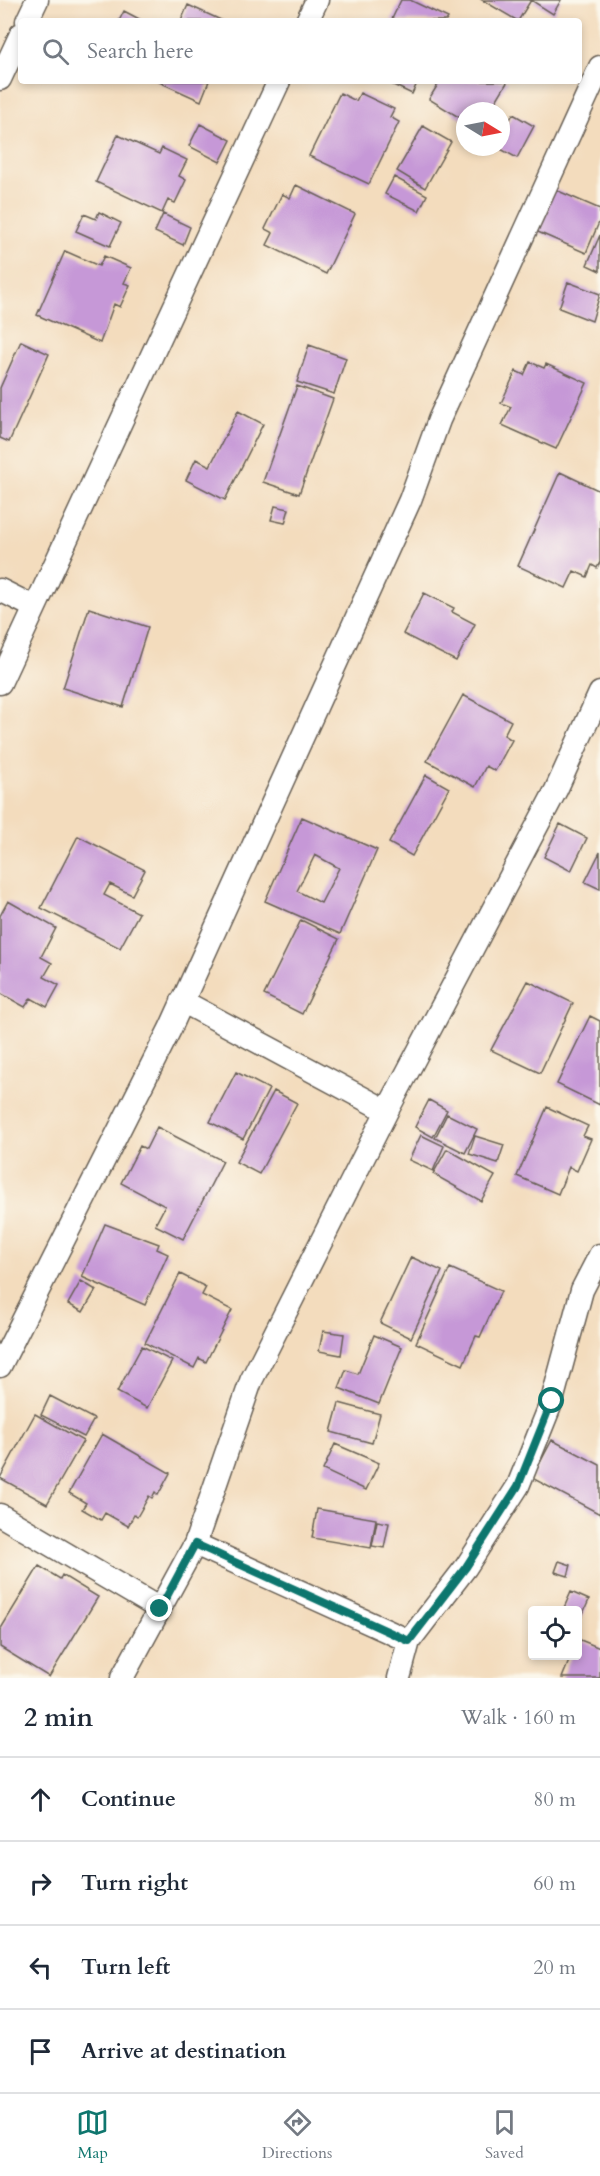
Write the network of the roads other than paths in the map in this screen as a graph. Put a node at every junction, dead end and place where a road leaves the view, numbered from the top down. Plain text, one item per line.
1 (37, 0) edge
2 (317, 0) edge
3 (28, 18) edge
4 (308, 18) edge
5 (12, 40) edge
6 (600, 67) edge
7 (0, 78) edge
8 (278, 84) edge
9 (0, 590) edge
10 (34, 607) junction
11 (0, 683) edge
12 (600, 693) edge
13 (182, 1001) junction
14 (387, 1111) junction
15 (600, 1255) edge
16 (0, 1366) edge
17 (0, 1515) edge
18 (195, 1544) junction
19 (160, 1609) junction
20 (409, 1641) junction
21 (122, 1678) edge
22 (399, 1678) edge

1 - 3 street
2 - 4 street
5 - 7 street
6 - 13 street
8 - 10 street
9 - 10 street
10 - 11 street
12 - 14 street
13 - 14 street
13 - 16 street
14 - 18 street
15 - 20 street
17 - 19 street
18 - 19 street
18 - 20 street
19 - 21 street
20 - 22 street

